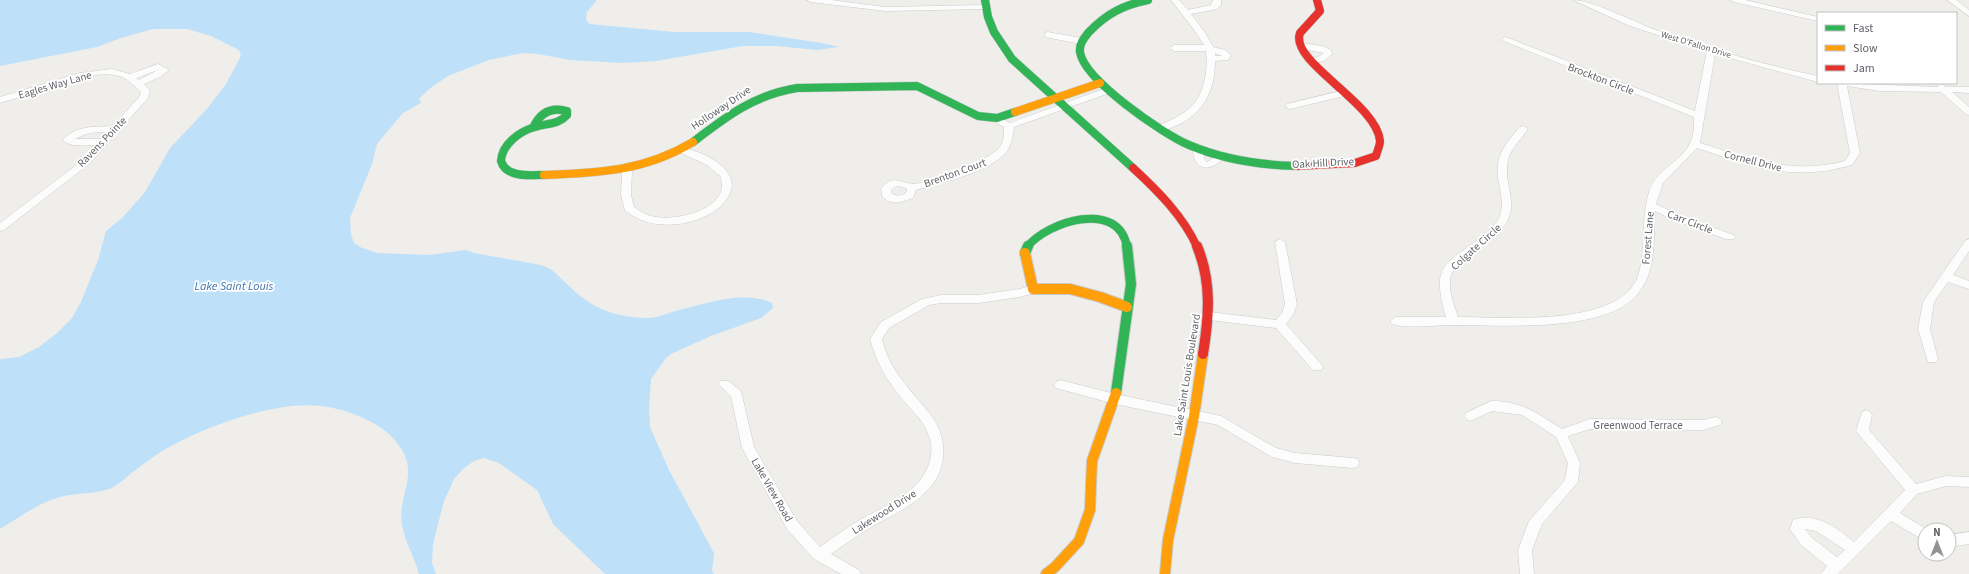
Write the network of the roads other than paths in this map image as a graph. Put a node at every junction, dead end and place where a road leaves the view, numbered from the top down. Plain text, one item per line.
1 (811, 0) edge
2 (1148, 0) edge
3 (1176, 0) edge
4 (1217, 0) edge
5 (1317, 0) edge
6 (1577, 0) edge
7 (1734, 0) edge
8 (1951, 0) edge
9 (985, 4) edge
10 (1186, 13) junction
11 (1969, 14) edge
12 (1817, 19) edge
13 (1048, 35) dead end
14 (1505, 40) dead end
15 (1081, 41) junction
16 (1300, 46) junction
17 (1174, 48) dead end
18 (1209, 49) junction
19 (1711, 50) junction
20 (1212, 59) junction
21 (1311, 62) junction
22 (128, 77) junction
23 (1817, 79) edge
24 (1100, 83) junction
25 (137, 84) junction
26 (1841, 84) edge
27 (1849, 84) edge
28 (1937, 84) edge
29 (1109, 90) junction
30 (1944, 90) junction
31 (1969, 90) edge
32 (1345, 93) junction
33 (1055, 98) junction
34 (0, 100) edge
35 (1064, 106) junction
36 (1290, 106) dead end
37 (1969, 112) edge
38 (1699, 116) junction
39 (996, 119) junction
40 (534, 126) dead end
41 (1009, 126) junction
42 (1161, 128) junction
43 (116, 129) junction
44 (1523, 129) dead end
45 (105, 142) junction
46 (1695, 144) junction
47 (1198, 147) junction
48 (682, 150) junction
49 (1221, 154) junction
50 (627, 171) junction
51 (912, 188) dead end
52 (1651, 206) junction
53 (0, 228) edge
54 (1730, 237) dead end
55 (1280, 242) dead end
56 (1969, 243) edge
57 (1948, 277) junction
58 (1969, 285) edge
59 (1033, 289) junction
60 (1127, 307) junction
61 (1210, 316) junction
62 (1396, 321) dead end
63 (1453, 321) junction
64 (1279, 324) junction
65 (1932, 359) dead end
66 (1317, 367) dead end
67 (724, 384) dead end
68 (1060, 385) dead end
69 (1115, 399) junction
70 (1866, 415) dead end
71 (1194, 416) junction
72 (1470, 416) dead end
73 (1716, 422) dead end
74 (1561, 434) junction
75 (1353, 463) dead end
76 (1969, 482) edge
77 (1913, 490) junction
78 (1890, 512) junction
79 (1917, 530) edge
80 (1969, 538) edge
81 (1957, 540) edge
82 (1855, 550) junction
83 (819, 555) junction
84 (1833, 570) edge
85 (854, 574) edge
86 (1046, 574) edge
87 (1165, 574) edge
88 (1527, 574) edge

1 - 9 street
2 - 15 street
3 - 10 street
4 - 10 street
5 - 16 street
6 - 19 street, West O'Fallon Drive
7 - 12 street
8 - 11 street
9 - 33 street, Lake Saint Louis Boulevard
10 - 18 street
13 - 15 street
14 - 38 street, Brockton Circle
15 - 24 street, Oak Hill Drive
16 - 21 street, Oak Hill Drive
16 - 21 street
17 - 18 street
18 - 20 street
18 - 20 street
19 - 23 street, West O'Fallon Drive
19 - 38 street
20 - 42 street
21 - 32 street, Oak Hill Drive
22 - 25 street
22 - 25 street
22 - 34 street, Eagles Way Lane
24 - 29 street, Oak Hill Drive
24 - 33 street
25 - 43 street, Ravens Pointe
26 - 46 street, Cornell Drive
27 - 30 street
28 - 30 street
29 - 35 street
29 - 42 street, Oak Hill Drive
30 - 31 street
30 - 37 street
32 - 36 street
32 - 49 street, Oak Hill Drive
33 - 35 street, Lake Saint Louis Boulevard
33 - 39 street, Holloway Drive
35 - 41 street
35 - 61 street, Lake Saint Louis Boulevard
38 - 46 street
39 - 41 street
39 - 48 street, Holloway Drive
40 - 50 street, Holloway Drive
41 - 51 street, Brenton Court
42 - 47 street, Oak Hill Drive
43 - 45 street, Ravens Pointe
43 - 45 street
44 - 63 street, Colgate Circle
45 - 53 street, Ravens Pointe
46 - 52 street, Forest Lane
47 - 49 street, Oak Hill Drive
47 - 49 street
48 - 50 street, Holloway Drive
48 - 50 street
52 - 54 street, Carr Circle
52 - 63 street, Forest Lane
55 - 64 street
56 - 57 street
57 - 58 street
57 - 65 street
59 - 60 street, Lakewood Drive
59 - 60 street
59 - 83 street, Lakewood Drive
60 - 69 street
61 - 64 street
61 - 71 street, Lake Saint Louis Boulevard
62 - 63 street, Forest Lane
64 - 66 street
67 - 83 street, Lake View Road
68 - 69 street
69 - 71 street
69 - 86 street
70 - 77 street
71 - 75 street
71 - 87 street, Lake Saint Louis Boulevard
72 - 74 street
73 - 74 street, Greenwood Terrace
74 - 88 street
76 - 77 street
77 - 78 street
78 - 79 street
78 - 82 street
80 - 81 street
82 - 84 street
82 - 84 street
83 - 85 street, Lake View Road

